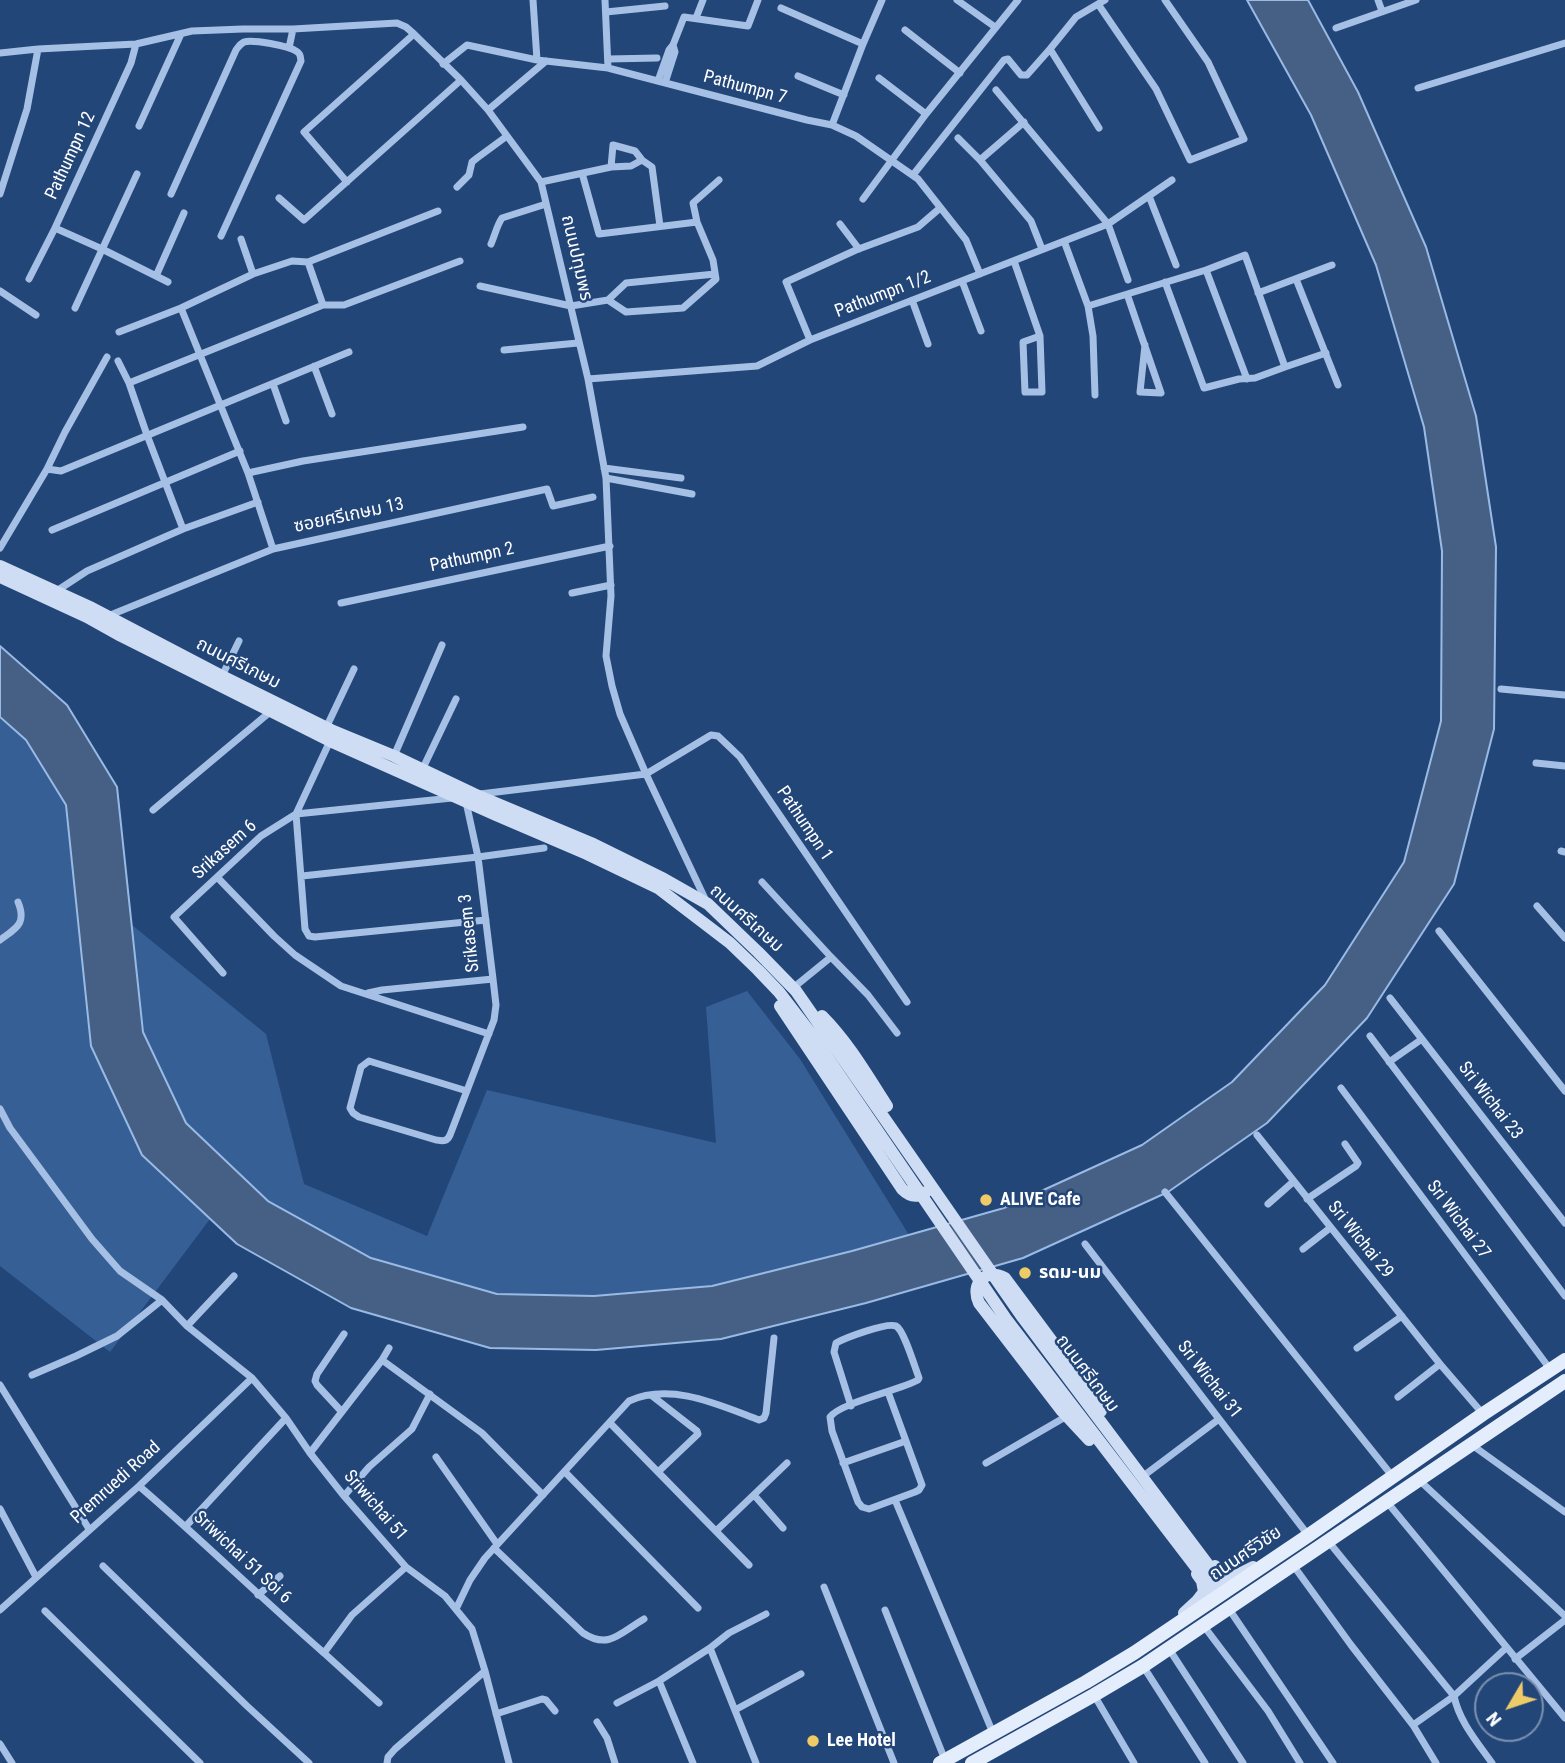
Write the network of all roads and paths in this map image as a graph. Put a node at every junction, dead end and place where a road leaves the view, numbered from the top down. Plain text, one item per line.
1 (533, 0) edge
2 (605, 0) edge
3 (703, 0) edge
4 (758, 0) edge
5 (882, 0) edge
6 (957, 0) edge
7 (1018, 0) edge
8 (1165, 0) edge
9 (1378, 0) edge
10 (1416, 0) edge
11 (1102, 2) edge
12 (665, 6) dead end
13 (781, 8) dead end
14 (1382, 11) junction
15 (606, 12) junction
16 (696, 18) junction
17 (995, 27) junction
18 (293, 29) junction
19 (1336, 29) dead end
20 (905, 30) dead end
21 (181, 34) junction
22 (414, 34) junction
23 (1565, 43) edge
24 (136, 44) junction
25 (863, 44) junction
26 (289, 48) junction
27 (38, 49) junction
28 (1050, 50) junction
29 (0, 53) edge
30 (657, 58) dead end
31 (608, 59) junction
32 (537, 60) junction
33 (546, 61) junction
34 (443, 64) junction
35 (608, 68) junction
36 (960, 73) junction
37 (798, 76) dead end
38 (879, 78) dead end
39 (461, 80) junction
40 (662, 82) junction
41 (1419, 88) dead end
42 (996, 90) dead end
43 (844, 95) junction
44 (488, 110) junction
45 (926, 114) junction
46 (1024, 122) junction
47 (832, 125) junction
48 (139, 126) dead end
49 (1099, 128) dead end
50 (507, 136) junction
51 (958, 138) dead end
52 (642, 160) junction
53 (893, 160) junction
54 (980, 160) junction
55 (611, 167) junction
56 (582, 173) junction
57 (137, 174) dead end
58 (913, 175) junction
59 (719, 180) dead end
60 (1172, 180) dead end
61 (347, 182) junction
62 (541, 182) junction
63 (457, 187) dead end
64 (0, 194) edge
65 (171, 194) dead end
66 (1149, 196) junction
67 (279, 198) dead end
68 (863, 199) dead end
69 (547, 204) junction
70 (940, 208) junction
71 (438, 211) dead end
72 (184, 213) dead end
73 (697, 222) junction
74 (840, 224) dead end
75 (1108, 224) junction
76 (660, 226) junction
77 (55, 228) junction
78 (221, 236) dead end
79 (241, 239) dead end
80 (1064, 241) junction
81 (491, 244) dead end
82 (102, 249) junction
83 (859, 249) junction
84 (1042, 249) junction
85 (460, 261) dead end
86 (1014, 261) junction
87 (308, 262) junction
88 (1176, 265) dead end
89 (1332, 265) dead end
90 (1206, 270) junction
91 (253, 274) junction
92 (715, 274) junction
93 (980, 274) junction
94 (156, 276) junction
95 (29, 279) dead end
96 (1296, 279) junction
97 (1128, 280) dead end
98 (962, 281) junction
99 (168, 282) dead end
100 (1166, 282) junction
101 (480, 286) dead end
102 (0, 291) edge
103 (1258, 293) junction
104 (1127, 294) junction
105 (608, 300) junction
106 (912, 300) junction
107 (323, 305) junction
108 (571, 306) junction
109 (1088, 306) junction
110 (75, 308) dead end
111 (181, 308) junction
112 (36, 315) dead end
113 (981, 331) dead end
114 (119, 332) dead end
115 (1040, 336) junction
116 (810, 340) junction
117 (578, 343) junction
118 (928, 344) dead end
119 (1145, 345) junction
120 (504, 350) dead end
121 (349, 352) dead end
122 (1326, 353) junction
123 (201, 354) junction
124 (107, 357) dead end
125 (118, 361) dead end
126 (314, 366) junction
127 (1285, 367) junction
128 (588, 379) junction
129 (1247, 379) junction
130 (129, 383) junction
131 (273, 383) junction
132 (1338, 385) dead end
133 (1095, 395) dead end
134 (221, 404) junction
135 (332, 414) dead end
136 (286, 421) dead end
137 (523, 427) dead end
138 (147, 435) junction
139 (240, 451) junction
140 (604, 468) junction
141 (47, 470) junction
142 (248, 473) junction
143 (606, 478) junction
144 (681, 478) dead end
145 (166, 483) junction
146 (692, 494) dead end
147 (593, 497) dead end
148 (258, 502) junction
149 (183, 529) junction
150 (52, 530) dead end
151 (610, 546) junction
152 (0, 548) edge
153 (274, 549) junction
154 (0, 566) edge
155 (0, 577) edge
156 (611, 585) junction
157 (55, 592) junction
158 (572, 593) dead end
159 (341, 603) dead end
160 (107, 616) junction
161 (239, 641) dead end
162 (442, 645) dead end
163 (354, 669) dead end
164 (222, 676) junction
165 (1501, 689) dead end
166 (1565, 695) edge
167 (456, 699) dead end
168 (270, 712) junction
169 (326, 728) junction
170 (330, 741) junction
171 (394, 756) junction
172 (1536, 763) dead end
173 (1565, 766) edge
174 (422, 771) junction
175 (646, 774) junction
176 (465, 798) junction
177 (153, 810) dead end
178 (296, 814) junction
179 (544, 848) dead end
180 (478, 857) junction
181 (302, 876) junction
182 (217, 877) junction
183 (762, 882) dead end
184 (18, 902) dead end
185 (708, 904) junction
186 (1537, 906) dead end
187 (486, 920) junction
188 (1439, 931) dead end
189 (1565, 938) edge
190 (0, 940) edge
191 (730, 943) junction
192 (831, 957) junction
193 (223, 973) dead end
194 (493, 979) junction
195 (795, 990) junction
196 (366, 994) junction
197 (1390, 998) dead end
198 (907, 1002) dead end
199 (897, 1033) dead end
200 (489, 1034) junction
201 (1370, 1036) dead end
202 (1422, 1039) junction
203 (1389, 1062) junction
204 (1341, 1088) dead end
205 (467, 1091) junction
206 (1565, 1091) edge
207 (0, 1109) edge
208 (1257, 1135) dead end
209 (1345, 1144) dead end
210 (1293, 1182) junction
211 (1165, 1192) dead end
212 (1307, 1199) junction
213 (1268, 1204) dead end
214 (1565, 1223) edge
215 (1330, 1228) junction
216 (1085, 1244) dead end
217 (1303, 1250) dead end
218 (234, 1276) dead end
219 (1565, 1296) edge
220 (162, 1300) junction
221 (1402, 1316) junction
222 (187, 1326) junction
223 (344, 1334) dead end
224 (774, 1338) dead end
225 (389, 1348) dead end
226 (1357, 1348) dead end
227 (382, 1360) junction
228 (1565, 1360) edge
229 (1440, 1364) junction
230 (1550, 1370) junction
231 (32, 1376) dead end
232 (252, 1378) junction
233 (1565, 1381) edge
234 (0, 1385) edge
235 (888, 1392) junction
236 (430, 1394) junction
237 (651, 1395) junction
238 (1398, 1397) dead end
239 (851, 1406) junction
240 (342, 1412) junction
241 (1483, 1414) junction
242 (1067, 1416) junction
243 (286, 1418) junction
244 (1219, 1419) junction
245 (610, 1423) junction
246 (906, 1441) junction
247 (1470, 1444) junction
248 (310, 1453) junction
249 (436, 1457) dead end
250 (787, 1463) dead end
251 (843, 1463) junction
252 (986, 1463) dead end
253 (565, 1472) junction
254 (658, 1472) junction
255 (1140, 1474) junction
256 (1393, 1477) junction
257 (1419, 1480) junction
258 (139, 1486) junction
259 (1403, 1491) junction
260 (754, 1494) junction
261 (543, 1495) junction
262 (344, 1496) junction
263 (895, 1500) junction
264 (1146, 1502) junction
265 (1387, 1502) junction
266 (0, 1509) edge
267 (1565, 1512) edge
268 (186, 1527) junction
269 (783, 1528) dead end
270 (89, 1529) junction
271 (716, 1531) junction
272 (1177, 1532) junction
273 (1309, 1535) junction
274 (1328, 1541) junction
275 (495, 1546) junction
276 (1281, 1553) junction
277 (749, 1565) dead end
278 (103, 1566) dead end
279 (406, 1567) junction
280 (1287, 1569) junction
281 (280, 1576) dead end
282 (36, 1577) junction
283 (824, 1587) dead end
284 (258, 1595) junction
285 (1225, 1598) junction
286 (698, 1608) dead end
287 (456, 1609) junction
288 (0, 1610) edge
289 (885, 1610) dead end
290 (45, 1611) dead end
291 (766, 1614) dead end
292 (1565, 1618) edge
293 (644, 1619) dead end
294 (1208, 1623) junction
295 (1160, 1635) junction
296 (710, 1648) junction
297 (1506, 1648) junction
298 (1169, 1649) junction
299 (324, 1653) junction
300 (1515, 1659) junction
301 (1143, 1666) junction
302 (485, 1671) junction
303 (801, 1674) dead end
304 (659, 1681) junction
305 (1086, 1682) junction
306 (1094, 1696) junction
307 (1454, 1696) junction
308 (379, 1703) dead end
309 (617, 1703) dead end
310 (735, 1710) junction
311 (555, 1712) dead end
312 (496, 1714) junction
313 (1565, 1718) edge
314 (597, 1722) dead end
315 (1413, 1725) junction
316 (993, 1734) junction
317 (0, 1744) edge
318 (990, 1759) edge
319 (943, 1762) edge
320 (12, 1763) edge
321 (200, 1763) edge
322 (309, 1763) edge
323 (387, 1763) edge
324 (509, 1763) edge
325 (615, 1763) edge
326 (693, 1763) edge
327 (756, 1763) edge
328 (894, 1763) edge
329 (972, 1763) edge
330 (1134, 1763) edge
331 (1205, 1763) edge
332 (1243, 1763) edge
333 (1300, 1763) edge
334 (1333, 1763) edge
335 (1436, 1763) edge
336 (1492, 1763) edge

1 - 32 street
2 - 15 street
3 - 16 street
4 - 16 street
5 - 25 street
6 - 17 street
7 - 17 street
8 - 11 street
9 - 14 street
10 - 14 street
11 - 28 street
12 - 15 street
13 - 25 street
14 - 19 street
15 - 31 street
16 - 40 street
17 - 36 street
18 - 21 street, ถนนปทุมพร
18 - 22 street, ถนนปทุมพร
18 - 26 street
20 - 36 street
21 - 24 street, ถนนปทุมพร
21 - 48 street
22 - 34 street, ถนนปทุมพร
22 - 61 street
23 - 41 street
24 - 27 street, ถนนปทุมพร
24 - 77 street, Pathumpn 12
25 - 43 street
26 - 65 street
26 - 78 street
27 - 29 street, ถนนปทุมพร
27 - 64 street
28 - 49 street
28 - 58 street
30 - 31 street
31 - 35 street
32 - 33 street, Pathumpn 7
32 - 34 street, Pathumpn 7
33 - 35 street, Pathumpn 7
33 - 44 street
34 - 39 street, ถนนปทุมพร
35 - 40 street, Pathumpn 7
36 - 45 street
37 - 43 street
38 - 45 street
39 - 44 street, ถนนปทุมพร
39 - 61 street
40 - 47 street, Pathumpn 7
42 - 46 street
43 - 47 street
44 - 50 street, ถนนปทุมพร
45 - 53 street
46 - 54 street
46 - 75 street
47 - 53 street, Pathumpn 7
50 - 62 street, ถนนปทุมพร
50 - 63 street
51 - 54 street
52 - 55 street
52 - 55 street
52 - 76 street
53 - 58 street, Pathumpn 7
53 - 68 street
54 - 84 street
55 - 56 street
56 - 62 street
56 - 76 street
57 - 82 street
58 - 70 street, Pathumpn 7
59 - 73 street
60 - 66 street, Pathumpn 1/2
61 - 67 street
62 - 69 street, ถนนปทุมพร
66 - 75 street, Pathumpn 1/2
66 - 88 street
69 - 81 street
69 - 108 street, ถนนปทุมพร
70 - 83 street
70 - 93 street, Pathumpn 7
71 - 87 street
72 - 94 street
73 - 76 street
73 - 92 street
74 - 83 street
75 - 80 street, Pathumpn 1/2
75 - 97 street
77 - 82 street
77 - 95 street, Pathumpn 12
79 - 91 street
80 - 84 street, Pathumpn 1/2
80 - 109 street
82 - 94 street
82 - 110 street
83 - 116 street
84 - 86 street, Pathumpn 1/2
85 - 107 street
86 - 93 street, Pathumpn 1/2
86 - 115 street
87 - 91 street
87 - 107 street
89 - 96 street
90 - 100 street
90 - 103 street
90 - 129 street
91 - 111 street
92 - 105 street
92 - 105 street
93 - 98 street, Pathumpn 1/2
94 - 99 street
96 - 103 street
96 - 122 street
98 - 106 street, Pathumpn 1/2
98 - 113 street
100 - 104 street
100 - 129 street
101 - 108 street
102 - 112 street
103 - 127 street
104 - 109 street
104 - 119 street
105 - 108 street
106 - 116 street, Pathumpn 1/2
106 - 118 street
107 - 123 street
108 - 117 street, ถนนปทุมพร
109 - 133 street
111 - 114 street
111 - 123 street
115 - 115 street
116 - 128 street, Pathumpn 1/2
117 - 120 street
117 - 128 street, ถนนปทุมพร
119 - 119 street
121 - 126 street
122 - 127 street
122 - 132 street
123 - 130 street
123 - 134 street
124 - 141 street
125 - 130 street
126 - 131 street
126 - 135 street
127 - 129 street
128 - 140 street, ถนนปทุมพร
130 - 138 street
131 - 134 street
131 - 136 street
134 - 138 street
134 - 139 street
137 - 142 street
138 - 141 street
138 - 145 street
139 - 142 street
139 - 145 street
140 - 143 street, ถนนปทุมพร
140 - 144 street
141 - 152 street
142 - 148 street
143 - 146 street
143 - 151 street, ถนนปทุมพร
145 - 149 street
145 - 150 street
147 - 153 street, ซอยศรีเกษม 13
148 - 149 street
148 - 153 street
149 - 157 street
151 - 156 street, ถนนปทุมพร
151 - 159 street, Pathumpn 2
153 - 160 street, ซอยศรีเกษม 13
154 - 157 main road, ถนนศรีเกษม
155 - 168 main road, ถนนศรีเกษม
156 - 158 street
156 - 175 street, ถนนปทุมพร
157 - 160 main road, ถนนศรีเกษม
160 - 164 main road, ถนนศรีเกษม
161 - 164 street
162 - 171 street
163 - 169 street
164 - 169 main road, ถนนศรีเกษม
165 - 166 street
167 - 174 street
168 - 170 main road, ถนนศรีเกษม
168 - 177 street
169 - 171 main road, ถนนศรีเกษม
170 - 176 main road, ถนนศรีเกษม
170 - 178 street
171 - 174 main road, ถนนศรีเกษม
172 - 173 street
174 - 176 main road, ถนนศรีเกษม
175 - 176 street
175 - 185 street, ถนนปทุมพร
175 - 198 street, Pathumpn 1
176 - 178 street
176 - 180 street, Srikasem 3
176 - 185 main road, ถนนศรีเกษม
176 - 191 main road, ถนนศรีเกษม
178 - 181 street
178 - 182 street, Srikasem 6
179 - 180 street
180 - 181 street
180 - 187 street, Srikasem 3
181 - 187 street
182 - 193 street, Srikasem 6
182 - 196 street
183 - 192 street
184 - 190 street
185 - 195 main road, ถนนศรีเกษม
186 - 189 street
187 - 194 street, Srikasem 3
188 - 206 street
191 - 195 main road
191 - 264 main road, ถนนศรีเกษม
192 - 195 street
192 - 199 street
194 - 196 street, Srikasem 3
194 - 200 street
195 - 255 main road, ถนนศรีเกษม
196 - 200 street
197 - 202 street, Sri Wichai 23
200 - 205 street
201 - 203 street
202 - 203 street
202 - 214 street, Sri Wichai 23
203 - 219 street
204 - 230 street, Sri Wichai 27
205 - 205 street
207 - 220 street, Sriwichai 51
208 - 210 street, Sri Wichai 29
209 - 212 street
210 - 212 street, Sri Wichai 29
210 - 213 street
211 - 256 street
212 - 215 street, Sri Wichai 29
215 - 217 street
215 - 221 street, Sri Wichai 29
216 - 244 street, Sri Wichai 31
218 - 222 street
220 - 222 street, Sriwichai 51
220 - 231 street
221 - 226 street
221 - 229 street, Sri Wichai 29
222 - 232 street, Sriwichai 51
223 - 240 street
224 - 237 street
225 - 227 street
227 - 236 street
227 - 240 street
228 - 230 main road, ถนนศรีวิชัย
229 - 238 street
229 - 241 street, Sri Wichai 29
230 - 241 main road, ถนนศรีวิชัย
232 - 243 street, Sriwichai 51
232 - 258 street, Premruedi Road
233 - 247 main road, ถนนศรีวิชัย
234 - 270 street
235 - 239 street
235 - 239 street
235 - 246 street
236 - 261 street
236 - 262 street
237 - 245 street
237 - 254 street
239 - 251 street
240 - 248 street
241 - 256 main road, ถนนศรีวิชัย
242 - 252 street
242 - 255 main road
242 - 264 main road
243 - 248 street, Sriwichai 51
243 - 268 street
244 - 255 street
244 - 273 street, Sri Wichai 31
245 - 253 street
245 - 254 street
246 - 251 street
246 - 263 street
247 - 257 main road, ถนนศรีวิชัย
247 - 267 street
248 - 262 street, Sriwichai 51
249 - 275 street
250 - 260 street
251 - 263 street
253 - 261 street
253 - 286 street
254 - 271 street
255 - 272 main road, ถนนศรีเกษม
256 - 259 main road
256 - 273 main road, ถนนศรีวิชัย
257 - 259 main road, ถนนศรีวิชัย
257 - 292 street
258 - 268 street, Sriwichai 51 Soi 6
258 - 270 street, Premruedi Road
259 - 265 main road, ถนนศรีวิชัย
260 - 269 street
260 - 271 street
261 - 275 street
262 - 279 street, Sriwichai 51
263 - 316 street
264 - 272 main road, ถนนศรีเกษม
265 - 274 main road, ถนนศรีวิชัย
265 - 297 street
266 - 282 street
268 - 284 street, Sriwichai 51 Soi 6
270 - 282 street, Premruedi Road
271 - 277 street
272 - 276 main road
272 - 285 main road, ถนนศรีเกษม
272 - 295 main road
273 - 276 main road, ถนนศรีวิชัย
274 - 280 main road, ถนนศรีวิชัย
274 - 307 street
275 - 287 street
275 - 293 street
276 - 285 main road, ถนนศรีวิชัย
278 - 322 street
279 - 287 street, Sriwichai 51
279 - 299 street
280 - 285 main road, ถนนศรีวิชัย
280 - 315 street
281 - 284 street
282 - 288 street, Premruedi Road
283 - 328 street
284 - 299 street, Sriwichai 51 Soi 6
285 - 294 main road
285 - 295 main road, ถนนศรีวิชัย
285 - 334 street
287 - 302 street, Sriwichai 51
289 - 319 street
290 - 321 street
291 - 296 street
292 - 300 street
294 - 298 main road
294 - 333 street
295 - 305 main road, ถนนศรีวิชัย
296 - 304 street
296 - 310 street
297 - 300 street
297 - 307 street
298 - 301 main road
298 - 332 street
299 - 308 street, Sriwichai 51 Soi 6
300 - 313 street
301 - 306 main road
301 - 331 street
302 - 312 street, Sriwichai 51
302 - 323 street
303 - 310 street
304 - 309 street
304 - 326 street
305 - 306 main road
305 - 316 main road, ถนนศรีวิชัย
306 - 318 main road
306 - 330 street
307 - 315 street
307 - 336 street
310 - 327 street
311 - 312 street
312 - 324 street, Sriwichai 51
314 - 325 street
315 - 335 street
316 - 319 main road, ถนนศรีวิชัย
317 - 320 street
318 - 329 main road

